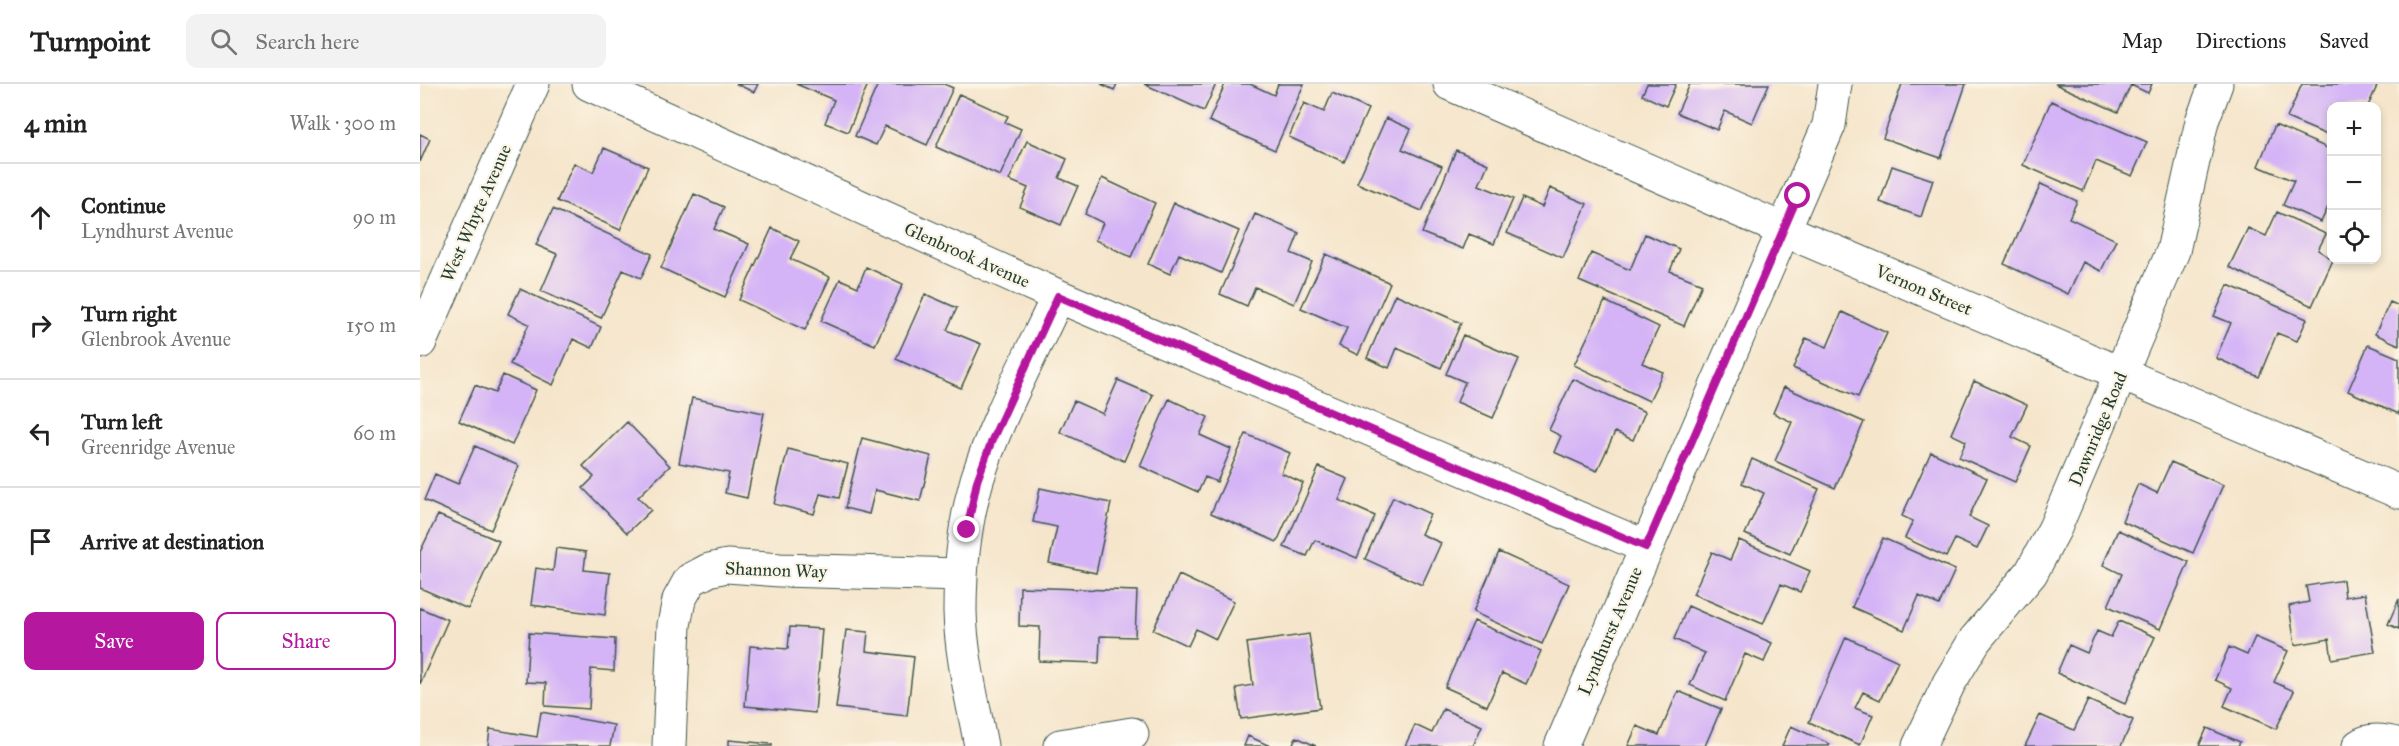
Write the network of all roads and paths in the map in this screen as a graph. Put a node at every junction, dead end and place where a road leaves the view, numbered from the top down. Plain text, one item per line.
1 (533, 84) edge
2 (589, 84) edge
3 (1450, 84) edge
4 (1835, 84) edge
5 (2216, 84) edge
6 (1784, 231) junction
7 (1058, 296) junction
8 (420, 342) edge
9 (2122, 373) junction
10 (2399, 492) edge
11 (1646, 547) junction
12 (961, 575) junction
13 (1132, 734) dead end
14 (2399, 745) edge
15 (669, 746) edge
16 (981, 746) edge
17 (1060, 746) edge
18 (1561, 746) edge
19 (1919, 746) edge
20 (2359, 746) edge

1 - 8 street, West Whyte Avenue
2 - 7 street, Glenbrook Avenue
3 - 6 street, Vernon Street
4 - 6 street, Lyndhurst Avenue
5 - 9 street, Dawnridge Road
6 - 9 street, Vernon Street
6 - 11 street, Lyndhurst Avenue
7 - 11 street, Glenbrook Avenue
7 - 12 street
9 - 10 street, Vernon Street
9 - 19 street, Dawnridge Road
11 - 18 street, Lyndhurst Avenue
12 - 15 street, Shannon Way
12 - 16 street
13 - 17 street
14 - 20 street

